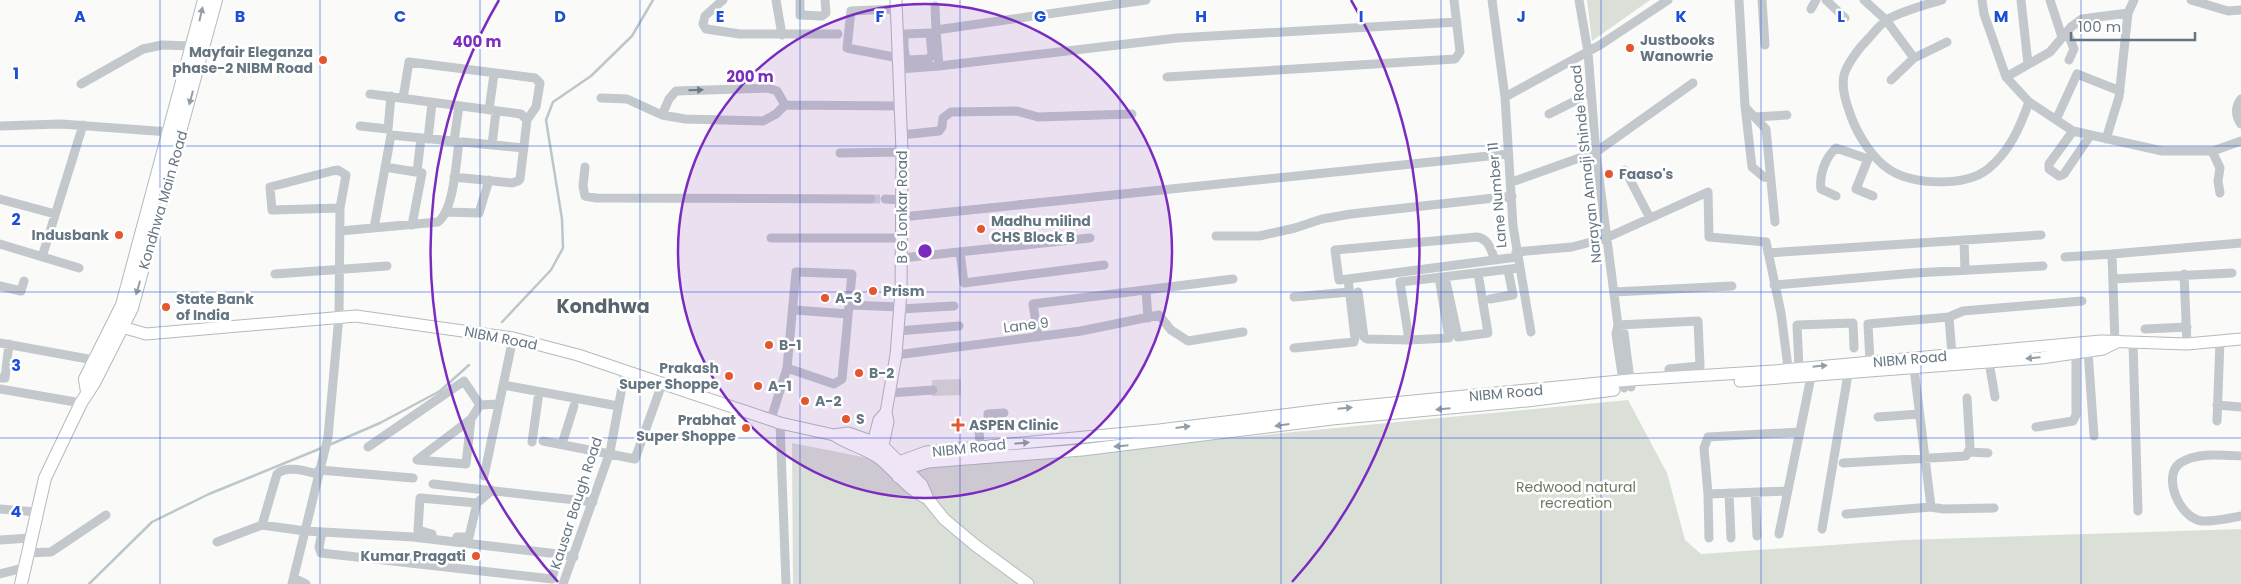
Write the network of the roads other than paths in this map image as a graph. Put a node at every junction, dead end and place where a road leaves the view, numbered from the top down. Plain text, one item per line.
1 (204, 0) edge
2 (216, 0) edge
3 (723, 0) edge
4 (776, 0) edge
5 (800, 0) edge
6 (825, 0) edge
7 (1146, 0) edge
8 (1454, 0) edge
9 (1492, 0) edge
10 (1579, 0) edge
11 (1668, 0) edge
12 (1739, 0) edge
13 (1762, 0) edge
14 (1816, 0) edge
15 (1826, 0) edge
16 (1864, 0) edge
17 (1942, 0) edge
18 (1982, 0) edge
19 (2020, 0) edge
20 (2050, 0) edge
21 (2134, 0) edge
22 (2191, 0) edge
23 (896, 5) edge
24 (935, 6) dead end
25 (1811, 9) dead end
26 (2241, 10) edge
27 (2128, 13) junction
28 (1845, 18) dead end
29 (1886, 20) junction
30 (1457, 22) junction
31 (936, 30) junction
32 (838, 34) dead end
33 (782, 35) junction
34 (2064, 35) junction
35 (1946, 42) dead end
36 (1765, 45) dead end
37 (192, 46) junction
38 (935, 47) junction
39 (1588, 52) junction
40 (900, 56) junction
41 (1914, 58) junction
42 (2069, 60) dead end
43 (2028, 64) junction
44 (939, 66) junction
45 (494, 74) junction
46 (1166, 77) dead end
47 (2006, 77) junction
48 (1891, 80) dead end
49 (1693, 83) dead end
50 (81, 84) dead end
51 (2120, 91) junction
52 (1591, 93) junction
53 (370, 94) dead end
54 (391, 96) junction
55 (1505, 97) junction
56 (403, 98) junction
57 (602, 98) dead end
58 (2241, 99) edge
59 (2029, 102) junction
60 (432, 103) junction
61 (786, 104) junction
62 (458, 106) junction
63 (900, 106) junction
64 (1745, 106) junction
65 (493, 110) junction
66 (1132, 114) dead end
67 (1549, 114) dead end
68 (662, 116) junction
69 (1786, 116) dead end
70 (1755, 118) junction
71 (527, 120) junction
72 (2056, 120) junction
73 (2241, 124) edge
74 (83, 125) junction
75 (0, 126) edge
76 (360, 126) dead end
77 (2073, 131) junction
78 (169, 132) junction
79 (390, 132) junction
80 (901, 135) junction
81 (2090, 136) junction
82 (424, 138) junction
83 (2106, 139) junction
84 (456, 141) junction
85 (2241, 141) edge
86 (492, 145) junction
87 (524, 148) junction
88 (1869, 148) junction
89 (2212, 150) junction
90 (901, 152) junction
91 (1596, 152) junction
92 (840, 153) dead end
93 (1508, 154) junction
94 (1864, 158) junction
95 (385, 167) junction
96 (585, 167) dead end
97 (1625, 170) dead end
98 (417, 172) junction
99 (454, 177) junction
100 (1770, 178) junction
101 (489, 180) junction
102 (1512, 182) junction
103 (2220, 193) dead end
104 (1512, 196) junction
105 (1836, 196) dead end
106 (1873, 196) dead end
107 (0, 199) edge
108 (871, 199) tunnel mouth
109 (886, 199) tunnel mouth
110 (902, 200) junction
111 (340, 208) junction
112 (446, 212) junction
113 (55, 214) junction
114 (902, 218) junction
115 (1650, 218) junction
116 (1775, 222) dead end
117 (412, 225) junction
118 (374, 228) junction
119 (340, 231) junction
120 (1216, 236) dead end
121 (2040, 236) dead end
122 (770, 238) dead end
123 (902, 238) junction
124 (1090, 238) dead end
125 (1606, 238) junction
126 (1964, 240) junction
127 (2241, 243) edge
128 (0, 244) edge
129 (960, 252) junction
130 (1768, 253) junction
131 (1517, 254) junction
132 (2112, 254) junction
133 (42, 257) junction
134 (2065, 257) dead end
135 (902, 258) junction
136 (1494, 260) junction
137 (1104, 265) dead end
138 (387, 266) dead end
139 (2043, 266) dead end
140 (80, 268) dead end
141 (1519, 268) junction
142 (339, 269) junction
143 (1508, 270) junction
144 (1966, 270) junction
145 (1478, 273) junction
146 (2232, 273) dead end
147 (276, 274) dead end
148 (2184, 274) junction
149 (1442, 277) junction
150 (1233, 279) dead end
151 (1348, 279) junction
152 (2113, 279) junction
153 (24, 281) dead end
154 (1774, 285) junction
155 (0, 286) edge
156 (1732, 286) dead end
157 (1146, 290) junction
158 (1354, 292) junction
159 (1614, 292) junction
160 (1294, 297) dead end
161 (1490, 299) dead end
162 (2082, 302) dead end
163 (954, 306) dead end
164 (900, 308) junction
165 (794, 310) junction
166 (849, 310) junction
167 (339, 316) junction
168 (1949, 317) junction
169 (1148, 318) junction
170 (120, 322) junction
171 (1618, 325) junction
172 (959, 326) dead end
173 (2187, 327) junction
174 (2145, 330) dead end
175 (898, 331) junction
176 (1243, 332) dead end
177 (1531, 332) dead end
178 (1038, 337) junction
179 (513, 338) junction
180 (2241, 339) edge
181 (1409, 340) junction
182 (2220, 341) junction
183 (2115, 343) junction
184 (2133, 343) junction
185 (5, 344) edge
186 (2187, 344) junction
187 (1294, 348) dead end
188 (1854, 348) dead end
189 (2082, 352) junction
190 (896, 355) junction
191 (1952, 355) junction
192 (100, 361) junction
193 (1870, 362) junction
194 (1988, 362) junction
195 (787, 368) junction
196 (1914, 368) junction
197 (625, 371) junction
198 (1792, 372) junction
199 (1848, 374) junction
200 (1811, 376) junction
201 (1670, 377) junction
202 (0, 378) edge
203 (662, 384) junction
204 (1627, 384) junction
205 (503, 385) junction
206 (0, 389) edge
207 (933, 390) dead end
208 (539, 392) junction
209 (890, 393) junction
210 (84, 397) junction
211 (1995, 397) dead end
212 (1967, 398) dead end
213 (499, 404) junction
214 (480, 405) junction
215 (2217, 405) junction
216 (574, 406) dead end
217 (618, 406) junction
218 (2241, 407) edge
219 (1004, 413) dead end
220 (1919, 414) junction
221 (1878, 417) dead end
222 (471, 419) junction
223 (775, 421) junction
224 (2217, 421) dead end
225 (2036, 427) dead end
226 (1800, 432) junction
227 (2094, 436) dead end
228 (543, 441) dead end
229 (532, 442) dead end
230 (562, 444) junction
231 (368, 447) dead end
232 (980, 447) junction
233 (876, 450) junction
234 (610, 452) junction
235 (1969, 452) junction
236 (1988, 453) dead end
237 (2241, 456) edge
238 (927, 457) junction
239 (1924, 459) junction
240 (1843, 463) dead end
241 (899, 469) junction
242 (318, 472) junction
243 (484, 476) dead end
244 (413, 478) dead end
245 (433, 484) dead end
246 (492, 490) junction
247 (1788, 491) junction
248 (1755, 492) junction
249 (1728, 493) junction
250 (1708, 494) junction
251 (593, 502) junction
252 (477, 503) junction
253 (1930, 507) junction
254 (1994, 508) dead end
255 (0, 509) edge
256 (2138, 511) dead end
257 (36, 512) junction
258 (1846, 514) dead end
259 (106, 515) dead end
260 (2241, 516) edge
261 (262, 525) junction
262 (1822, 529) dead end
263 (305, 531) junction
264 (322, 532) junction
265 (1779, 534) dead end
266 (1757, 536) dead end
267 (30, 538) junction
268 (1709, 538) dead end
269 (1731, 538) dead end
270 (0, 540) edge
271 (216, 542) dead end
272 (26, 553) junction
273 (558, 554) junction
274 (574, 557) junction
275 (23, 568) junction
276 (0, 574) edge
277 (293, 581) edge
278 (21, 584) edge
279 (306, 584) edge
280 (563, 584) edge
281 (786, 584) edge
282 (1028, 584) edge

37 -> 1 main road, Kondhwa Main Road
2 -> 170 main road, Kondhwa Main Road
3 - 33 street
4 - 33 street
5 - 6 street
7 - 31 street
8 - 30 street
9 - 55 street, Lane Number 11
10 - 39 street, Narayan Annaji Shinde Road
11 - 39 street
12 - 64 street
13 - 36 street
14 - 25 street
15 - 28 street
16 - 29 street
17 - 29 street
18 - 47 street
19 - 43 street
20 - 34 street
21 - 27 street
22 - 26 street
23 - 40 street, B G Lonkar Road
23 - 40 street
24 - 31 street
27 - 34 street
27 - 51 street
29 - 41 street
29 - 88 street
30 - 44 street
30 - 46 street
31 - 38 street
32 - 33 street
34 - 42 street
34 - 43 street
35 - 41 street
37 - 50 street
37 - 78 main road, Kondhwa Main Road
38 - 40 street
38 - 40 street
38 - 44 street
39 - 52 street, Narayan Annaji Shinde Road
39 - 55 street
40 - 44 street
40 - 63 street, B G Lonkar Road
41 - 48 street
43 - 47 street
45 - 56 street
45 - 65 street
45 - 71 street
47 - 59 street
49 - 91 street
51 - 72 street
51 - 83 street
52 - 67 street
52 - 91 street, Narayan Annaji Shinde Road
53 - 54 street
54 - 56 street
54 - 79 street
55 - 93 street, Lane Number 11
56 - 60 street
57 - 68 street
58 - 73 street
59 - 72 street
59 - 88 street
60 - 62 street
60 - 82 street
61 - 63 street
61 - 68 street
68 -> 61 street
62 - 65 street
62 - 84 street
63 - 80 street, B G Lonkar Road
64 - 70 street
64 - 100 street
65 - 71 street
65 - 86 street
66 - 80 street
69 - 70 street
70 - 100 street
71 - 87 street
72 - 77 street
74 - 75 street
74 - 78 street
74 - 113 street
76 - 79 street
77 - 81 street
77 - 81 street
78 - 170 main road, Kondhwa Main Road
79 - 82 street
79 - 95 street
80 - 90 street, B G Lonkar Road
81 - 83 street
82 - 84 street
82 - 98 street
83 - 89 street
84 - 86 street
84 - 99 street
85 - 89 street
86 - 87 street
87 - 101 street
88 - 94 street
89 - 103 street
90 - 92 street
90 - 110 street, B G Lonkar Road
91 - 102 street
91 - 125 street, Narayan Annaji Shinde Road
93 - 102 street, Lane Number 11
93 - 114 street
94 - 105 street
94 - 106 street
95 - 98 street
95 - 118 street
96 - 108 street
97 - 115 street
98 - 117 street
99 - 101 street
99 - 112 street
100 - 116 street
101 - 112 street
102 - 104 street, Lane Number 11
104 - 120 street
104 - 131 street, Lane Number 11
107 - 113 street
109 - 110 street
110 - 114 street, B G Lonkar Road
111 - 111 street
111 - 119 street
112 - 117 street
113 - 133 street
114 - 123 street, B G Lonkar Road
115 - 125 street
115 - 130 street
117 - 118 street
118 - 119 street
119 - 142 street
121 - 126 street
122 - 123 street
123 - 135 street, B G Lonkar Road
124 - 129 street
125 - 131 street
125 - 159 street, Narayan Annaji Shinde Road
126 - 130 street
126 - 144 street
127 - 132 street
128 - 133 street
129 - 135 street
129 - 137 street
130 - 154 street
131 - 136 street
131 - 141 street, Lane Number 11
132 - 134 street
132 - 152 street
133 - 140 street
135 - 164 street, B G Lonkar Road
136 - 151 street
136 - 151 street
138 - 142 street
139 - 144 street
141 - 143 street
141 - 177 street, Lane Number 11
142 - 147 street
142 - 167 street
143 - 145 street
143 - 161 street
144 - 154 street
145 - 149 street
145 - 149 street
146 - 148 street
148 - 152 street
148 - 173 street
149 - 181 street
149 - 181 street
150 - 157 street
151 - 158 street
152 - 183 street
153 - 155 street
154 - 198 street
156 - 159 street
157 - 169 street
157 - 178 street
158 - 160 street
158 - 181 street
158 - 187 street
159 - 171 street, Narayan Annaji Shinde Road
162 - 168 street
163 - 164 street
164 - 166 street
164 - 175 street, B G Lonkar Road
165 - 166 street
165 - 166 street
165 - 195 street
166 - 195 street
167 - 170 street, NIBM Road
167 - 179 street, NIBM Road
167 - 242 street
168 - 191 street
168 - 193 street
169 - 176 street, Lane 9
169 - 178 street, Lane 9
170 - 192 main road, Kondhwa Main Road
171 - 201 street
171 - 204 street, Narayan Annaji Shinde Road
172 - 175 street
173 - 174 street
173 - 186 street
175 - 190 street, B G Lonkar Road
178 - 190 street, Lane 9
179 - 197 street, NIBM Road
179 - 205 street
180 - 182 street, NIBM Road
182 - 186 street, NIBM Road
182 - 215 street
183 - 184 street, NIBM Road
183 - 189 street, NIBM Road
183 - 191 street, NIBM Road
184 - 186 street, NIBM Road
184 - 256 street
185 - 192 street
185 - 202 street
188 - 198 street
189 -> 194 street, NIBM Road
189 - 225 street
189 - 227 street
190 - 209 street, B G Lonkar Road
191 - 193 street, NIBM Road
192 - 210 main road, Kondhwa Main Road
198 -> 193 street, NIBM Road
194 - 196 street, NIBM Road
194 - 211 street
195 - 223 street
196 - 199 street, NIBM Road
196 - 220 street
197 - 203 street, NIBM Road
197 - 217 street, Kausar Baugh Road
198 - 200 street, NIBM Road
198 - 201 street, NIBM Road
198 - 204 street, NIBM Road
199 - 200 street, NIBM Road
199 - 262 street
200 - 226 street
201 - 204 street, NIBM Road
203 - 223 street, NIBM Road
203 - 234 street
232 -> 204 street, NIBM Road
204 -> 238 street, NIBM Road
205 - 208 street
205 - 213 street
206 - 210 street
207 - 209 street
208 - 217 street
208 - 229 street
209 - 233 street, B G Lonkar Road
210 - 257 main road, Kondhwa Main Road
212 - 235 street
213 - 214 street
213 - 243 street
214 - 222 street
214 - 231 street
215 - 218 street
215 - 224 street
216 - 230 street
217 - 234 street, Kausar Baugh Road
219 - 232 street
220 - 221 street
220 - 239 street
222 - 222 street
223 - 233 street, NIBM Road
223 - 281 street
226 - 247 street
226 - 250 street
228 - 230 street
230 - 234 street
232 - 238 street, NIBM Road
233 - 241 street, NIBM Road
234 - 251 street, Kausar Baugh Road
235 - 236 street
235 - 239 street
237 - 260 street
238 - 241 street, NIBM Road
239 - 240 street
239 - 253 street
241 - 282 street, NIBM Road
242 - 244 street
242 - 261 street
242 - 263 street
245 - 246 street
246 - 251 street
246 - 252 street
247 - 248 street
247 - 265 street
248 - 249 street
248 - 266 street
249 - 250 street
249 - 269 street
250 - 268 street
251 - 274 street, Kausar Baugh Road
252 - 252 street
253 - 254 street
253 - 258 street
255 - 257 street
257 - 267 main road, Kondhwa Main Road
259 - 272 street
261 - 263 street
261 - 271 street
263 - 264 street
263 - 277 street
264 - 273 street
264 - 273 street
267 - 270 street
267 - 272 main road, Kondhwa Main Road
272 - 275 main road, Kondhwa Main Road
273 - 274 street
274 - 280 street, Kausar Baugh Road
275 - 276 street
275 - 278 main road, Kondhwa Main Road
277 - 279 street

